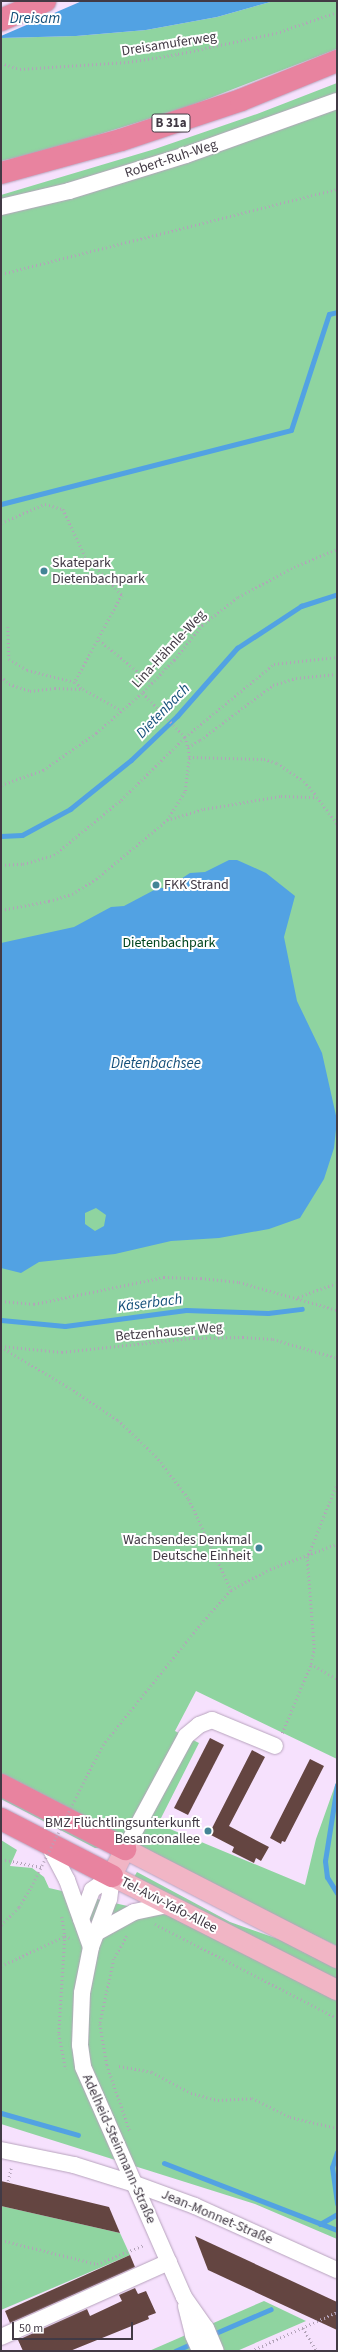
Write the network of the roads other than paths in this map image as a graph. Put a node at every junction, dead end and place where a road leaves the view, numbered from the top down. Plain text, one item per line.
1 (45, 1) edge
2 (1, 20) edge
3 (337, 61) edge
4 (337, 101) edge
5 (1, 173) edge
6 (1, 207) edge
7 (275, 1746) road end
8 (1, 1784) edge
9 (1, 1819) edge
10 (48, 1844) junction
11 (125, 1849) junction
12 (112, 1876) junction
13 (167, 1905) junction
14 (81, 1919) junction
15 (93, 1940) junction
16 (337, 1958) edge
17 (337, 1990) edge
18 (1, 2150) edge
19 (135, 2184) junction
20 (169, 2262) junction
21 (337, 2270) edge
22 (1, 2337) edge
23 (211, 2350) edge

1 - 2 highway
3 - 5 highway, B 31a
4 - 6 street, Robert-Ruh-Weg
7 - 11 street
8 - 11 highway
9 - 10 highway, Tel-Aviv-Yafo-Allee
10 - 12 highway, Tel-Aviv-Yafo-Allee
10 - 14 street
11 - 12 main road
11 - 16 main road
12 - 13 main road, Tel-Aviv-Yafo-Allee
12 - 14 street
12 - 15 street, Adelheid-Steinmann-Straße
13 - 15 street
13 - 17 main road, Tel-Aviv-Yafo-Allee
14 - 15 street
15 - 19 street, Adelheid-Steinmann-Straße
18 - 19 street, Jean-Monnet-Straße
19 - 20 street, Adelheid-Steinmann-Straße
19 - 21 street, Jean-Monnet-Straße
20 - 22 street
20 - 23 street, Adelheid-Steinmann-Straße

